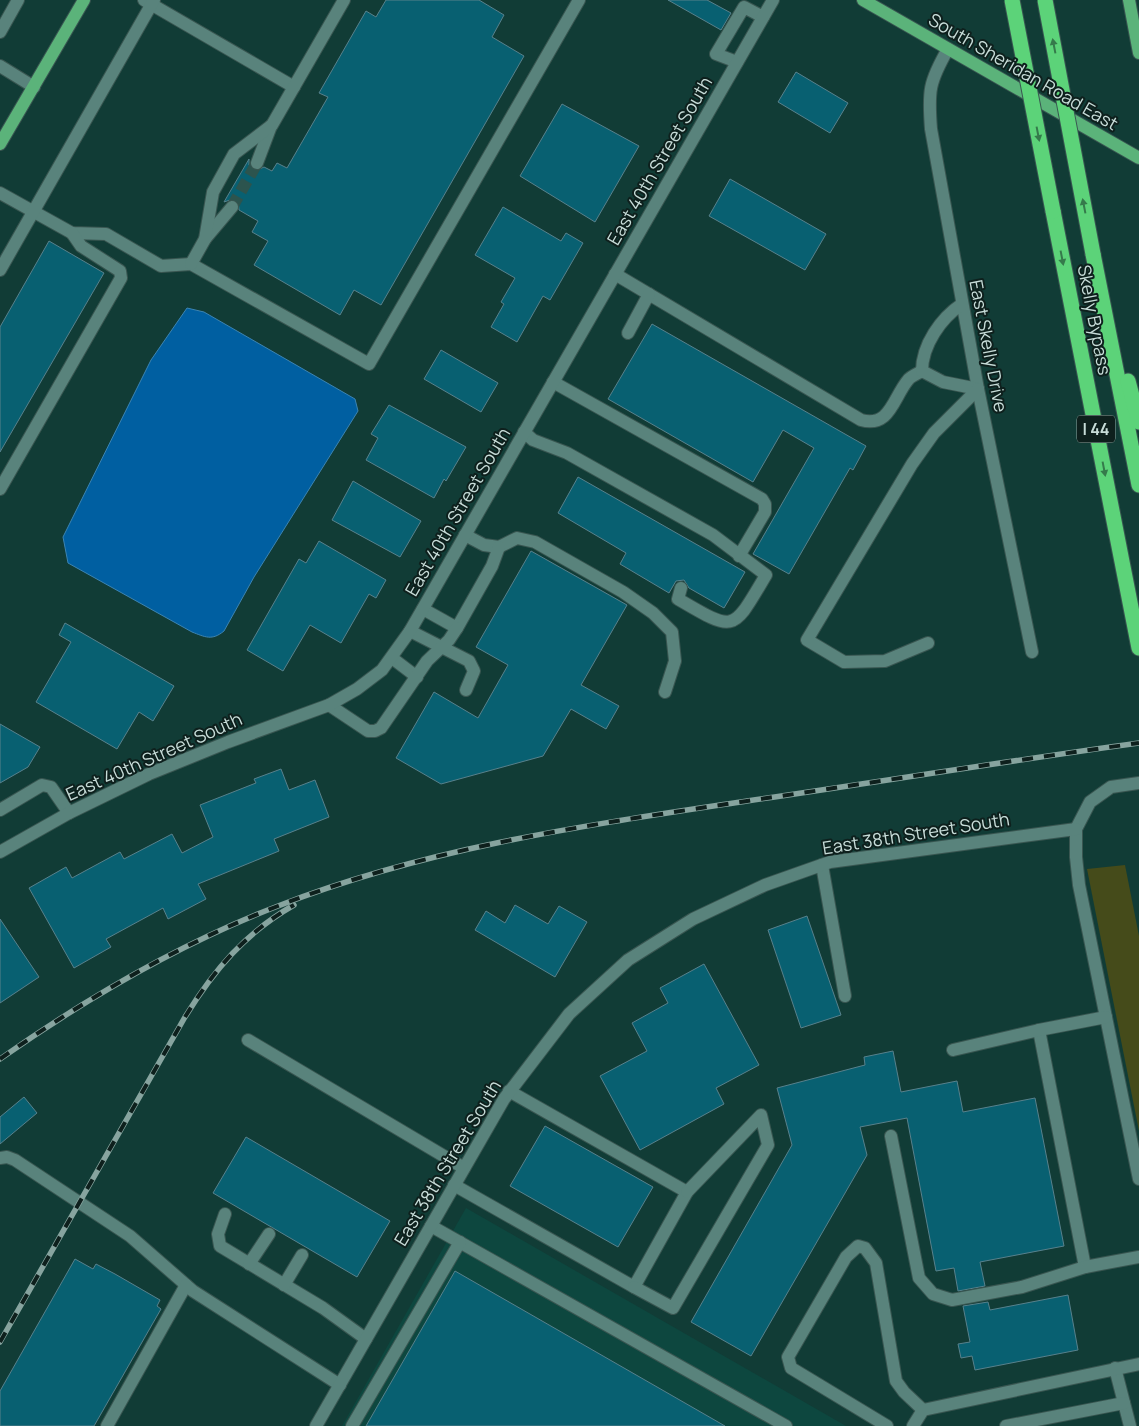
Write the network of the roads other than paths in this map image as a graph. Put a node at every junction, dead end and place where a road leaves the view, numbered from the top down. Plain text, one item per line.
1 (18, 0) edge
2 (84, 0) edge
3 (344, 0) edge
4 (579, 0) edge
5 (772, 0) edge
6 (863, 0) edge
7 (1012, 0) edge
8 (1045, 0) edge
9 (1129, 0) edge
10 (150, 2) edge
11 (742, 3) edge
12 (763, 17) junction
13 (0, 32) edge
14 (948, 48) junction
15 (1139, 53) edge
16 (736, 62) junction
17 (0, 66) edge
18 (34, 87) junction
19 (294, 87) junction
20 (272, 125) junction
21 (0, 144) edge
22 (1139, 158) edge
23 (257, 163) tunnel mouth
24 (0, 193) edge
25 (232, 206) tunnel mouth
26 (34, 212) junction
27 (72, 233) junction
28 (205, 239) junction
29 (1093, 254) junction
30 (191, 264) junction
31 (0, 270) edge
32 (615, 274) junction
33 (649, 294) junction
34 (962, 304) junction
35 (628, 333) dead end
36 (922, 372) junction
37 (553, 382) junction
38 (978, 389) junction
39 (1139, 422) edge
40 (524, 432) junction
41 (1139, 484) edge
42 (0, 489) edge
43 (465, 535) junction
44 (499, 547) junction
45 (739, 556) junction
46 (681, 588) dead end
47 (422, 609) junction
48 (457, 628) junction
49 (410, 631) junction
50 (928, 643) dead end
51 (442, 646) junction
52 (1139, 648) edge
53 (1032, 652) dead end
54 (392, 658) junction
55 (417, 677) junction
56 (466, 690) dead end
57 (665, 692) dead end
58 (329, 705) junction
59 (1139, 783) edge
60 (0, 810) edge
61 (69, 813) junction
62 (1076, 829) junction
63 (0, 852) edge
64 (822, 865) junction
65 (844, 996) dead end
66 (1106, 1017) junction
67 (1039, 1030) junction
68 (248, 1040) dead end
69 (953, 1050) dead end
70 (510, 1092) junction
71 (891, 1136) dead end
72 (0, 1158) edge
73 (464, 1168) junction
74 (1139, 1179) edge
75 (454, 1185) junction
76 (687, 1192) junction
77 (225, 1214) dead end
78 (431, 1226) junction
79 (269, 1234) dead end
80 (460, 1242) junction
81 (302, 1255) dead end
82 (1139, 1257) edge
83 (249, 1264) junction
84 (1085, 1267) junction
85 (186, 1285) junction
86 (284, 1285) junction
87 (634, 1287) junction
88 (366, 1339) junction
89 (1139, 1364) edge
90 (1115, 1368) junction
91 (340, 1385) junction
92 (1124, 1403) junction
93 (923, 1410) junction
94 (107, 1426) edge
95 (316, 1426) edge
96 (352, 1426) edge
97 (786, 1426) edge
98 (887, 1426) edge
99 (913, 1426) edge
100 (1006, 1426) edge
101 (1130, 1426) edge

1 - 13 street
2 - 18 main road
3 - 19 street
4 - 30 street
5 - 12 street, East 40th Street South
6 - 14 main road, South Sheridan Road East
7 -> 52 highway, Skelly Bypass / I 44, bridge
29 -> 8 highway, Skelly Bypass / I 44, bridge
9 - 15 main road
10 - 19 street
10 - 26 street
11 - 12 street
11 - 16 street
12 - 16 street, East 40th Street South
14 - 22 main road, South Sheridan Road East
14 - 34 street, East Skelly Drive
16 - 32 street, East 40th Street South
17 - 18 street
18 - 21 main road
19 - 20 street
20 - 23 street
20 - 28 street
24 - 26 street
25 - 28 street
26 - 27 street
26 - 31 street
27 - 30 street
27 - 42 street
28 - 30 street
29 - 39 highway
29 - 41 highway, Skelly Bypass / I 44
32 - 33 street
32 - 37 street, East 40th Street South
33 - 35 street
33 - 36 street
34 - 36 street
34 - 38 street, East Skelly Drive
36 - 38 street
37 - 40 street, East 40th Street South
37 - 45 street
38 - 50 street
38 - 53 street, East Skelly Drive
40 - 43 street, East 40th Street South
40 - 45 street
43 - 44 street
43 - 47 street, East 40th Street South
44 - 48 street
44 - 57 street
45 - 46 street
47 - 48 street
47 - 49 street, East 40th Street South
48 - 51 street
49 - 51 street
49 - 54 street, East 40th Street South
51 - 55 street
51 - 56 street
54 - 55 street
54 - 58 street, East 40th Street South
55 - 58 street
58 - 61 street, East 40th Street South
59 - 62 street
60 - 61 street
61 - 63 street, East 40th Street South
62 - 64 street, East 38th Street South
62 - 66 street
64 - 65 street
64 - 70 street, East 38th Street South
66 - 67 street
66 - 74 street
67 - 69 street
67 - 84 street
68 - 73 street
70 - 73 street, East 38th Street South
70 - 76 street
71 - 84 street
72 - 85 street
73 - 75 street, East 38th Street South
75 - 78 street, East 38th Street South
75 - 87 street
76 - 87 street
76 - 87 street
77 - 83 street
78 - 80 street
78 - 88 street, East 38th Street South
79 - 83 street
80 - 96 street
80 - 97 street
81 - 86 street
82 - 84 street
83 - 86 street
85 - 91 street
85 - 94 street
86 - 88 street
88 - 91 street, East 38th Street South
89 - 90 street
90 - 92 street
90 - 93 street
91 - 95 street, East 38th Street South
92 - 100 street
92 - 101 street
93 - 98 street
93 - 99 street

